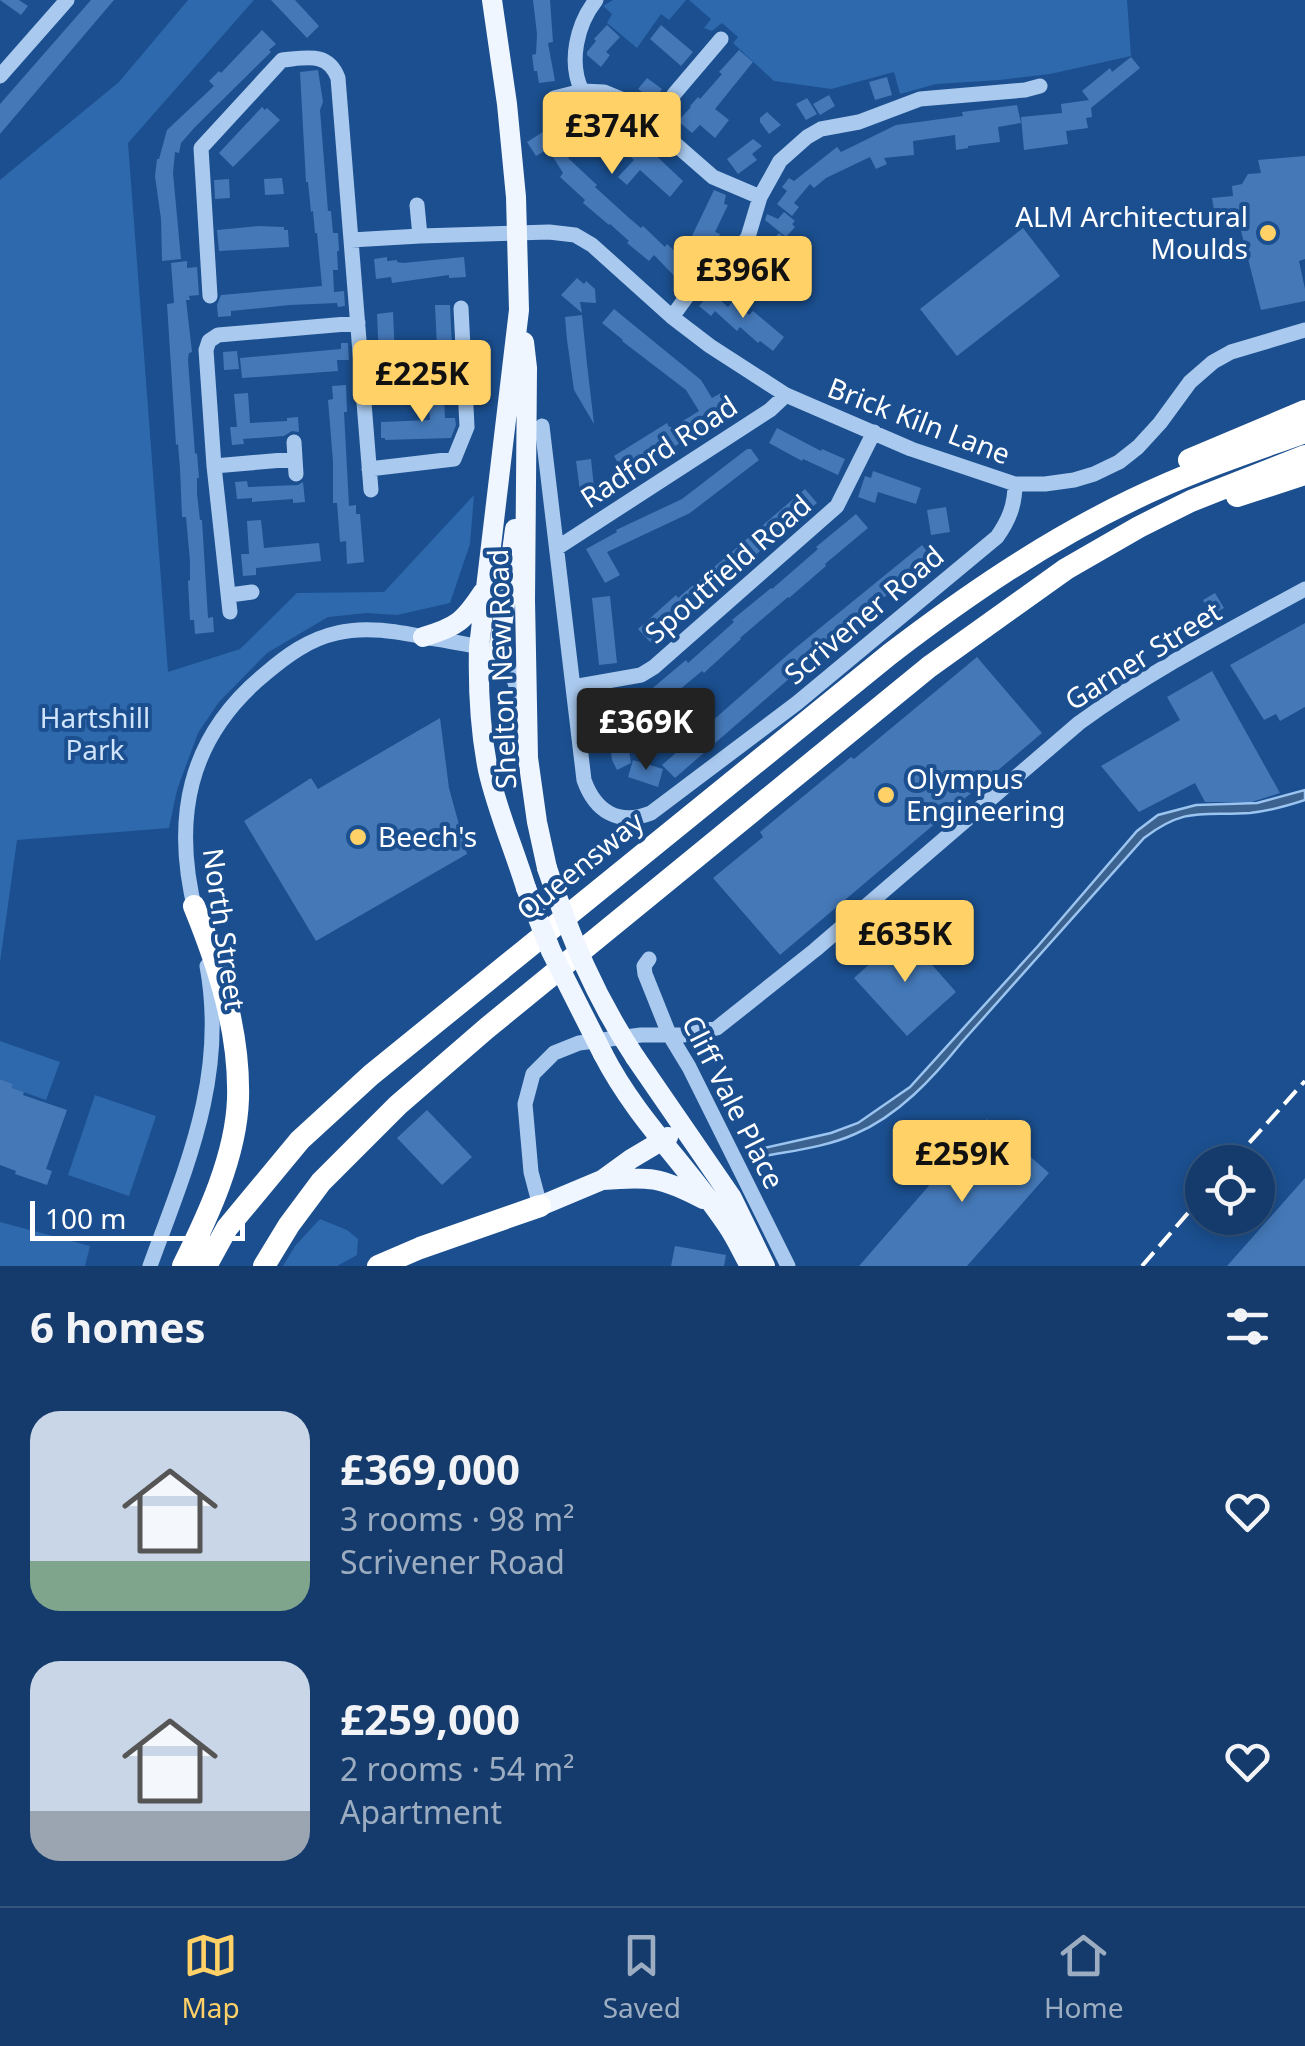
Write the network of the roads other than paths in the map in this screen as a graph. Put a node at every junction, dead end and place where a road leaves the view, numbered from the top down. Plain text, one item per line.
1 (492, 0) edge
2 (596, 0) edge
3 (60, 2) edge
4 (698, 37) dead end
5 (0, 76) edge
6 (582, 91) junction
7 (554, 98) dead end
8 (1028, 108) dead end
9 (653, 124) junction
10 (760, 197) junction
11 (418, 205) dead end
12 (518, 233) junction
13 (420, 236) junction
14 (351, 240) junction
15 (227, 254) dead end
16 (208, 256) junction
17 (210, 296) dead end
18 (461, 308) dead end
19 (520, 310) junction
20 (672, 317) junction
21 (358, 323) junction
22 (1305, 330) edge
23 (786, 395) junction
24 (1305, 411) edge
25 (542, 426) dead end
26 (874, 432) junction
27 (1305, 432) edge
28 (294, 442) dead end
29 (1305, 456) edge
30 (526, 458) junction
31 (214, 466) junction
32 (369, 469) junction
33 (1305, 474) edge
34 (1014, 484) junction
35 (371, 490) dead end
36 (556, 548) junction
37 (1036, 552) junction
38 (1066, 569) junction
39 (487, 586) junction
40 (1305, 589) edge
41 (252, 592) dead end
42 (230, 595) junction
43 (230, 612) dead end
44 (424, 637) junction
45 (478, 657) junction
46 (498, 657) junction
47 (573, 687) junction
48 (528, 758) junction
49 (194, 906) junction
50 (649, 959) dead end
51 (669, 1034) junction
52 (616, 1078) junction
53 (682, 1128) junction
54 (661, 1142) junction
55 (630, 1159) junction
56 (602, 1180) junction
57 (710, 1202) junction
58 (540, 1206) junction
59 (150, 1265) edge
60 (183, 1266) edge
61 (206, 1266) edge
62 (264, 1266) edge
63 (378, 1266) edge
64 (750, 1266) edge
65 (765, 1266) edge
66 (788, 1266) edge

1 - 12 main road, Shelton New Road
2 - 6 street
3 - 5 street
4 - 9 street
6 - 7 street
6 - 9 street
8 - 10 street
9 - 10 street
10 - 20 street
11 - 13 street
12 - 13 street, Brick Kiln Lane
12 - 19 main road, Shelton New Road
12 - 20 street, Brick Kiln Lane
13 - 14 street, Brick Kiln Lane
14 - 16 street
14 - 21 street
15 - 16 street
16 - 17 street
18 - 32 street
19 - 30 main road, Shelton New Road
19 - 39 main road, Shelton New Road
20 - 23 street, Brick Kiln Lane
21 - 31 street
21 - 32 street
22 - 34 street, Brick Kiln Lane
23 - 26 street, Brick Kiln Lane
23 - 36 street, Radford Road
24 - 37 highway
25 - 36 street
26 - 34 street, Brick Kiln Lane
26 - 47 street, Spoutfield Road
27 - 37 highway, Queensway
28 - 31 street
29 - 38 highway
30 - 46 main road
30 - 48 main road, Shelton New Road
31 - 42 street
32 - 35 street
33 - 38 highway
34 - 47 street, Scrivener Road
36 - 47 street
37 - 61 highway, Queensway
38 - 62 highway
39 - 44 main road
39 - 45 main road, Shelton New Road
40 - 51 street, Garner Street
41 - 42 street
42 - 43 street
44 - 45 street, North Street
44 - 49 street, North Street
45 - 46 main road
45 - 52 main road, Shelton New Road, bridge
46 - 48 street
48 - 53 main road, Shelton New Road, bridge
49 - 59 street, North Street
49 - 60 highway
50 - 51 street, Cliff Vale Place
51 - 58 street, Garner Street
51 - 66 street, Cliff Vale Place
52 - 54 main road, Shelton New Road
52 - 55 main road
53 - 54 main road
53 - 65 main road, Shelton New Road
54 - 55 main road
54 - 57 main road, Shelton New Road
55 - 56 main road
56 - 57 main road
56 - 58 main road
57 - 64 main road, Shelton New Road
58 - 63 highway

